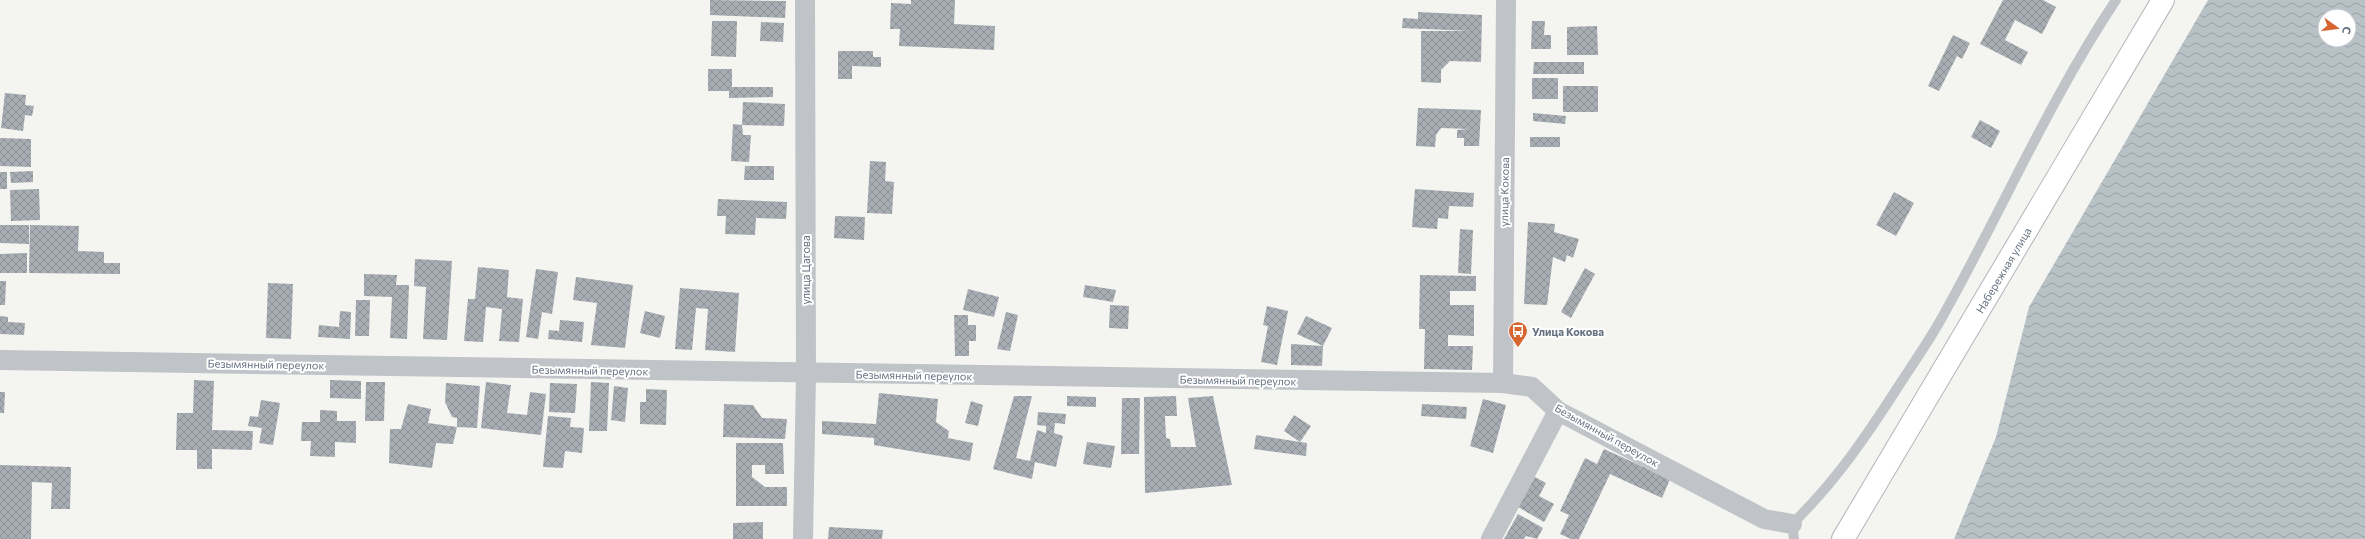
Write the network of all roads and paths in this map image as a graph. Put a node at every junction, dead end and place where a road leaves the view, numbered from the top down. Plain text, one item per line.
1 (805, 0) edge
2 (1506, 0) edge
3 (2116, 0) edge
4 (2163, 0) edge
5 (0, 360) edge
6 (806, 374) junction
7 (1503, 383) junction
8 (1558, 411) junction
9 (1793, 531) edge
10 (803, 539) edge
11 (1491, 539) edge
12 (1843, 539) edge

1 - 6 street, улица Цагова
2 - 7 street, улица Кокова
3 - 9 lane
4 - 12 main road, Набережная улица
5 - 6 street, Безымянный переулок
6 - 7 street, Безымянный переулок
6 - 10 street, улица Цагова
7 - 8 street, Безымянный переулок
8 - 9 street, Безымянный переулок
8 - 11 street

